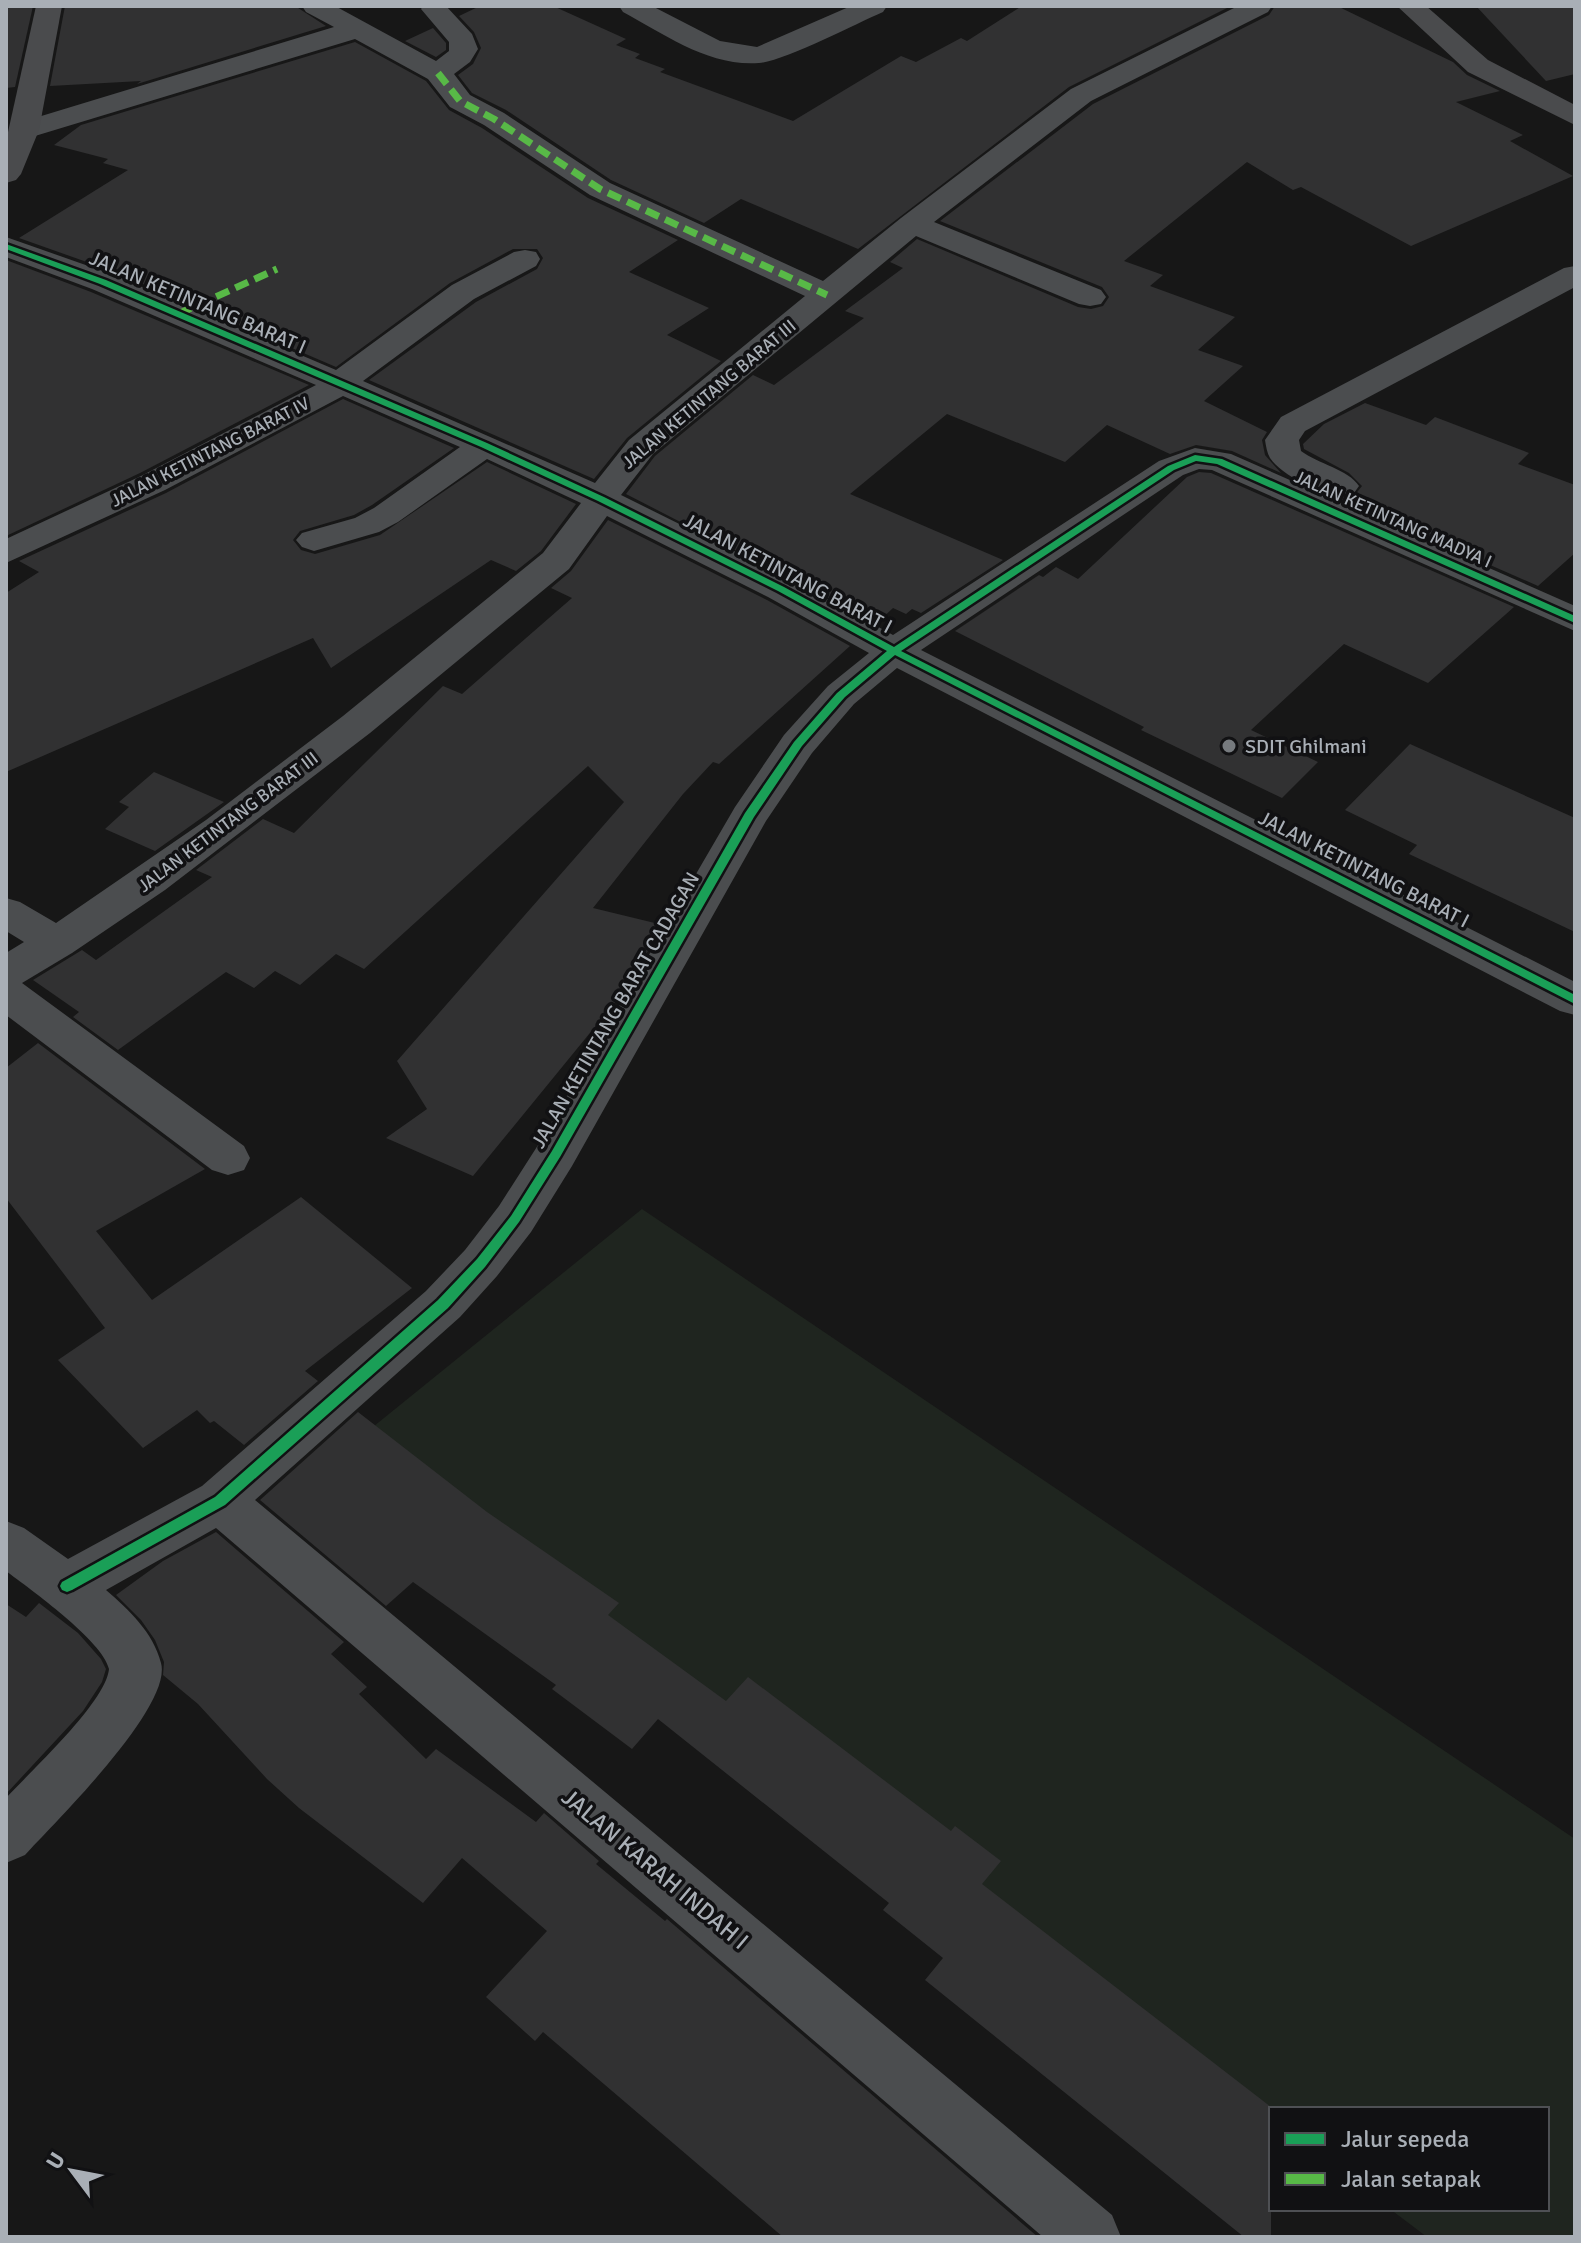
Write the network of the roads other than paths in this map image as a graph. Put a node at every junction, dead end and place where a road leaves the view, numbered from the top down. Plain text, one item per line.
1 (49, 6) edge
2 (315, 6) edge
3 (632, 6) edge
4 (874, 6) edge
5 (1259, 6) edge
6 (1410, 6) edge
7 (435, 8) edge
8 (370, 34) junction
9 (438, 73) junction
10 (1575, 116) edge
11 (25, 130) junction
12 (6, 174) edge
13 (912, 224) junction
14 (6, 246) edge
15 (525, 259) dead end
16 (1575, 275) edge
17 (827, 295) junction
18 (1090, 297) dead end
19 (341, 384) junction
20 (484, 445) junction
21 (1195, 458) joint
22 (601, 499) junction
23 (314, 540) dead end
24 (6, 552) edge
25 (1575, 589) edge
26 (1575, 620) edge
27 (894, 651) junction
28 (6, 912) edge
29 (57, 943) junction
30 (6, 973) edge
31 (6, 993) edge
32 (1575, 1000) edge
33 (228, 1158) dead end
34 (220, 1501) junction
35 (6, 1543) edge
36 (67, 1586) junction
37 (6, 1837) edge
38 (1090, 2237) edge

1 - 11 main road
2 - 8 street
3 - 4 street
5 - 13 street, JALAN KETINTANG BARAT III
6 - 10 main road
7 - 8 street
7 - 9 street
8 - 9 street
8 - 11 street
9 - 17 street
11 - 12 main road
13 - 17 street, JALAN KETINTANG BARAT III
13 - 18 street
14 - 19 street, JALAN KETINTANG BARAT I
15 - 19 street, JALAN KETINTANG BARAT IV
16 - 25 street, JALAN KETINTANG MADYA I
17 - 22 street, JALAN KETINTANG BARAT III
19 - 20 street, JALAN KETINTANG BARAT I
19 - 24 street, JALAN KETINTANG BARAT IV
20 - 22 street, JALAN KETINTANG BARAT I
20 - 23 street
21 - 26 street, JALAN KETINTANG MADYA I
21 - 27 street, JALAN KETINTANG BARAT CADAGAN
22 - 27 street, JALAN KETINTANG BARAT I
22 - 29 street, JALAN KETINTANG BARAT III
27 - 32 street, JALAN KETINTANG BARAT I
27 - 34 street, JALAN KETINTANG BARAT CADAGAN
28 - 29 street
29 - 30 street, JALAN KETINTANG BARAT III
31 - 33 street
34 - 36 street, JALAN KETINTANG BARAT CADAGAN
34 - 38 street, JALAN KARAH INDAH I
35 - 36 street
36 - 37 street

